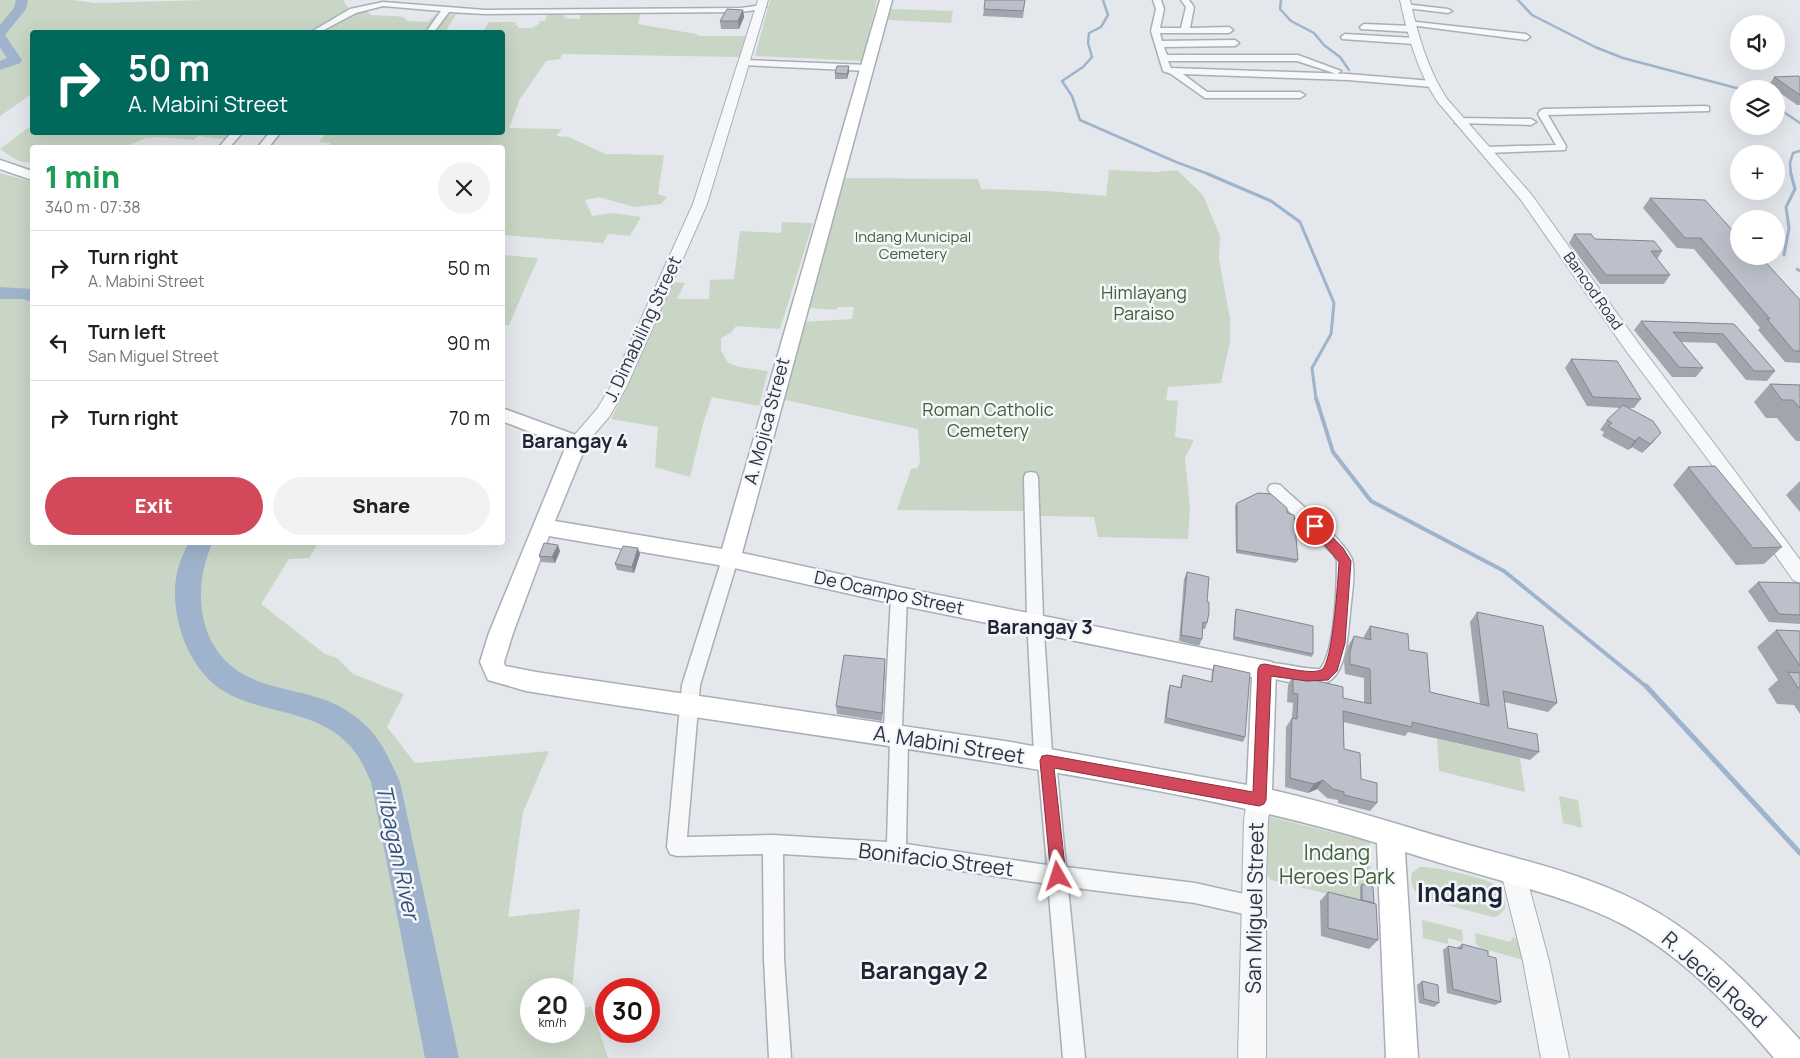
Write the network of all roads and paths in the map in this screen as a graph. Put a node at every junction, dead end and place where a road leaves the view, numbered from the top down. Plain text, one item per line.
1 (442, 0) edge
2 (458, 0) edge
3 (886, 0) edge
4 (1156, 0) edge
5 (1186, 0) edge
6 (762, 3) edge
7 (1406, 3) edge
8 (433, 9) junction
9 (450, 10) junction
10 (1448, 11) dead end
11 (1364, 27) dead end
12 (319, 30) edge
13 (432, 30) edge
14 (1229, 30) dead end
15 (1155, 31) junction
16 (1185, 31) junction
17 (1412, 31) junction
18 (1345, 37) dead end
19 (1526, 37) dead end
20 (1235, 43) dead end
21 (1159, 44) junction
22 (1163, 58) junction
23 (745, 62) junction
24 (868, 68) junction
25 (1174, 72) junction
26 (1275, 74) junction
27 (1348, 76) junction
28 (1432, 84) junction
29 (1279, 95) junction
30 (1300, 95) dead end
31 (732, 101) joint
32 (1706, 109) dead end
33 (1458, 121) junction
34 (1531, 122) dead end
35 (235, 135) edge
36 (273, 135) edge
37 (226, 145) edge
38 (265, 145) edge
39 (1485, 150) junction
40 (0, 164) edge
41 (30, 175) edge
42 (505, 415) edge
43 (577, 443) junction
44 (1031, 477) dead end
45 (1275, 489) dead end
46 (542, 527) junction
47 (730, 559) junction
48 (1800, 575) edge
49 (899, 596) junction
50 (1035, 624) junction
51 (1264, 669) junction
52 (496, 673) joint
53 (688, 705) junction
54 (896, 735) junction
55 (1047, 761) junction
56 (1259, 800) junction
57 (1390, 834) junction
58 (773, 844) junction
59 (677, 847) joint
60 (896, 852) junction
61 (1513, 872) junction
62 (1058, 876) junction
63 (1254, 906) junction
64 (780, 1058) edge
65 (1074, 1058) edge
66 (1252, 1058) edge
67 (1402, 1058) edge
68 (1555, 1058) edge
69 (1795, 1058) edge

1 - 8 street
2 - 9 street
3 - 24 main road, A. Mojica Street
4 - 15 street
5 - 16 street
6 - 9 street
6 - 23 street, J. Dimabiling Street
7 - 10 street
7 - 17 street, Bancod Road
8 - 9 street
8 - 12 street
9 - 13 street
11 - 17 street
14 - 16 street
15 - 16 street
15 - 21 street
17 - 18 street
17 - 19 street
17 - 28 street, Bancod Road
20 - 21 street
21 - 22 street
22 - 25 street
22 - 27 street
23 - 24 street
23 - 31 street, J. Dimabiling Street
24 - 47 main road, A. Mojica Street
25 - 26 street
25 - 29 street
26 - 27 street
26 - 29 street
27 - 28 street
28 - 33 street, Bancod Road
29 - 30 street
31 - 43 street, J. Dimabiling Street
32 - 39 street
33 - 34 street
33 - 39 street, Bancod Road
35 - 37 street
36 - 38 street
39 - 48 street, Bancod Road
40 - 41 main road
42 - 43 main road
43 - 46 main road, J. Dimabiling Street
44 - 50 street
45 - 51 street
46 - 47 main road, De Ocampo Street
46 - 52 main road, J. Dimabiling Street
47 - 49 main road, De Ocampo Street
47 - 53 street, A. Mojica Street
49 - 50 main road, De Ocampo Street
49 - 54 street
50 - 51 main road, De Ocampo Street
50 - 55 street
51 - 56 main road, San Miguel Street
52 - 53 main road, A. Mabini Street
53 - 54 main road, A. Mabini Street
53 - 59 street, A. Mojica Street
54 - 55 main road, A. Mabini Street
54 - 60 street
55 - 56 main road, A. Mabini Street
55 - 62 street
56 - 57 main road, A. Mabini Street
56 - 63 street, San Miguel Street
57 - 61 main road, A. Mabini Street
57 - 67 main road
58 - 59 street, Bonifacio Street
58 - 60 street, Bonifacio Street
58 - 64 street
60 - 62 street, Bonifacio Street
61 - 68 street
61 - 69 main road, R. Jeciel Road
62 - 63 street, Bonifacio Street
62 - 65 street
63 - 66 street, San Miguel Street

